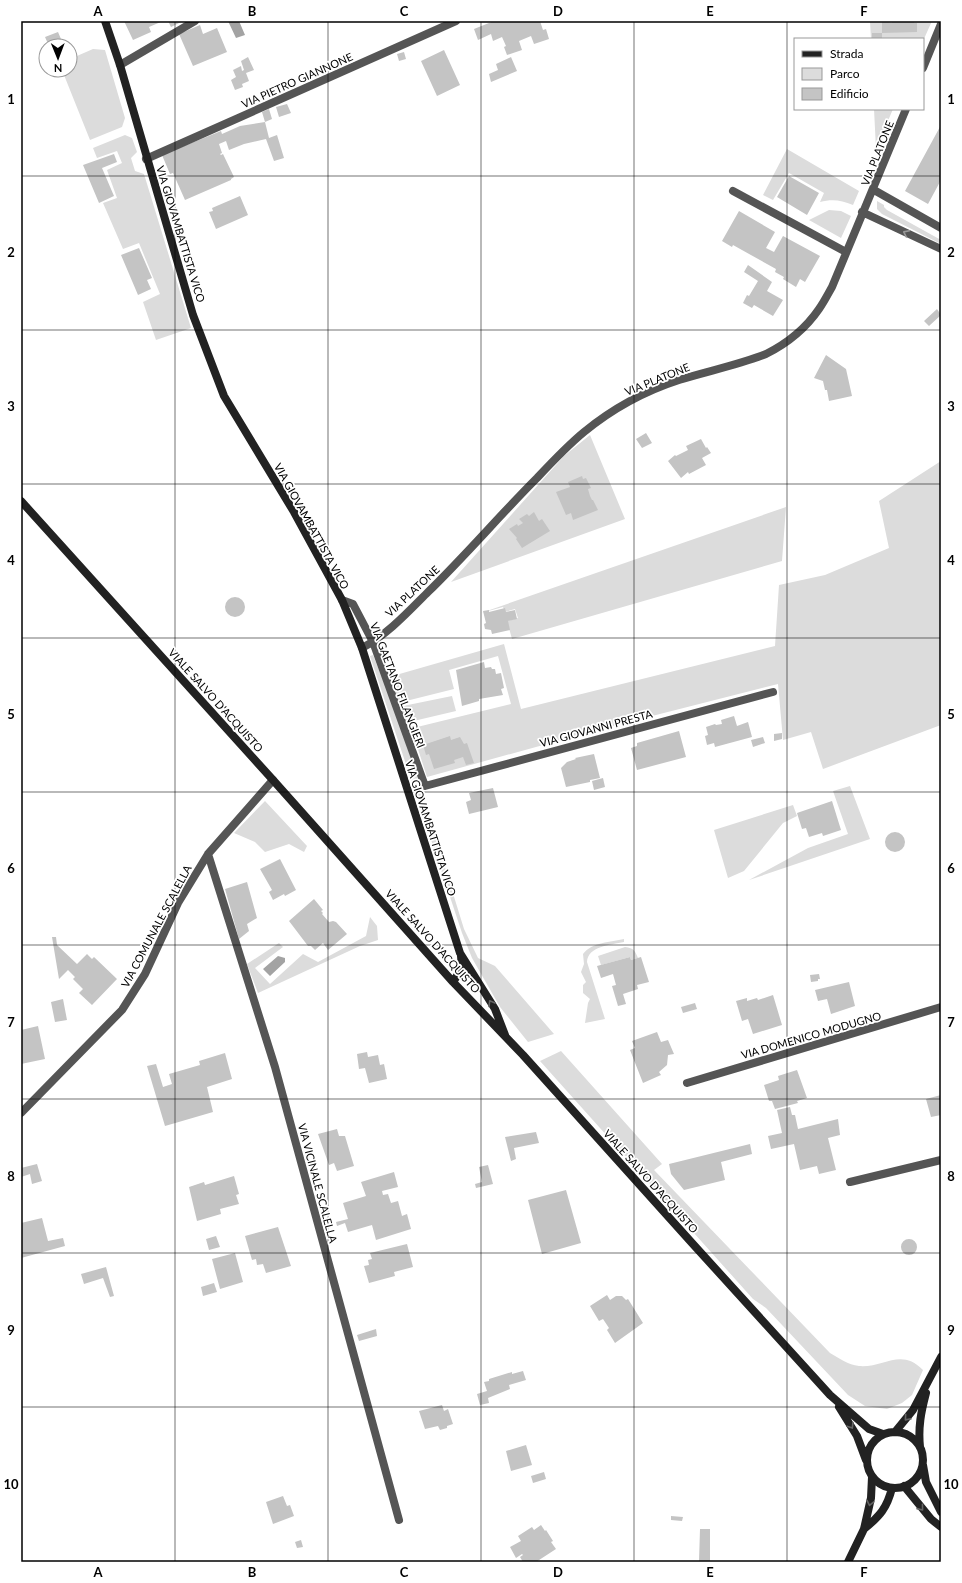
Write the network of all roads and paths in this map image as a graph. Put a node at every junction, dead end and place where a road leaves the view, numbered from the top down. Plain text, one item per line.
1 (105, 21) edge
2 (195, 21) edge
3 (456, 21) edge
4 (941, 24) edge
5 (938, 39) edge
6 (120, 65) junction
7 (924, 66) edge
8 (906, 110) edge
9 (146, 158) junction
10 (874, 190) junction
11 (732, 191) dead end
12 (862, 212) junction
13 (941, 228) edge
14 (941, 250) edge
15 (846, 252) junction
16 (21, 501) edge
17 (342, 600) junction
18 (373, 642) junction
19 (362, 648) junction
20 (773, 692) dead end
21 (273, 780) junction
22 (425, 786) joint
23 (208, 854) junction
24 (460, 953) junction
25 (453, 982) junction
26 (941, 1008) edge
27 (507, 1039) junction
28 (687, 1083) dead end
29 (21, 1113) edge
30 (941, 1160) edge
31 (850, 1182) dead end
32 (941, 1357) edge
33 (931, 1378) junction
34 (830, 1395) junction
35 (895, 1432) junction
36 (883, 1434) junction
37 (920, 1448) junction
38 (867, 1460) junction
39 (923, 1463) junction
40 (872, 1477) junction
41 (904, 1486) junction
42 (892, 1488) junction
43 (941, 1512) edge
44 (399, 1520) dead end
45 (941, 1527) edge
46 (864, 1529) junction
47 (848, 1562) edge

1 - 6 street, VIA GIOVAMBATTISTA VICO
2 - 6 street
3 - 9 street, VIA PIETRO GIANNONE
4 - 5 street
5 - 7 street
6 - 9 street, VIA GIOVAMBATTISTA VICO
8 - 10 street, VIA PLATONE
9 - 17 street, VIA GIOVAMBATTISTA VICO
10 - 12 street, VIA PLATONE
10 - 13 street
11 - 15 street
14 -> 12 street
12 - 15 street, VIA PLATONE
15 - 18 street, VIA PLATONE
16 - 21 street, VIALE SALVO D'ACQUISTO
17 - 18 street, VIA GAETANO FILANGIERI
17 - 19 street, VIA GIOVAMBATTISTA VICO
18 - 19 street, VIA PLATONE
18 - 22 street, VIA GAETANO FILANGIERI
19 - 24 street, VIA GIOVAMBATTISTA VICO
20 - 22 street, VIA GIOVANNI PRESTA
21 - 23 street, VIA COMUNALE SCALELLA
21 - 25 street, VIALE SALVO D'ACQUISTO
23 - 29 street, VIA COMUNALE SCALELLA
23 - 44 street, VIA VICINALE SCALELLA
24 - 25 street
27 -> 24 street, VIA GIOVAMBATTISTA VICO
25 - 27 street, VIALE SALVO D'ACQUISTO
26 - 28 street, VIA DOMENICO MODUGNO
27 - 34 street, VIALE SALVO D'ACQUISTO
30 - 31 street
32 - 33 street
33 -> 35 street
33 - 37 street
34 - 36 street, VIALE SALVO D'ACQUISTO
34 -> 38 street, VIALE SALVO D'ACQUISTO
35 - 36 street
35 - 37 street
36 - 38 street
37 - 39 street
38 - 40 street
39 - 41 street
39 - 43 street
40 - 42 street
40 -> 46 street
41 - 42 street
41 -> 45 street
42 - 46 street
46 - 47 street

